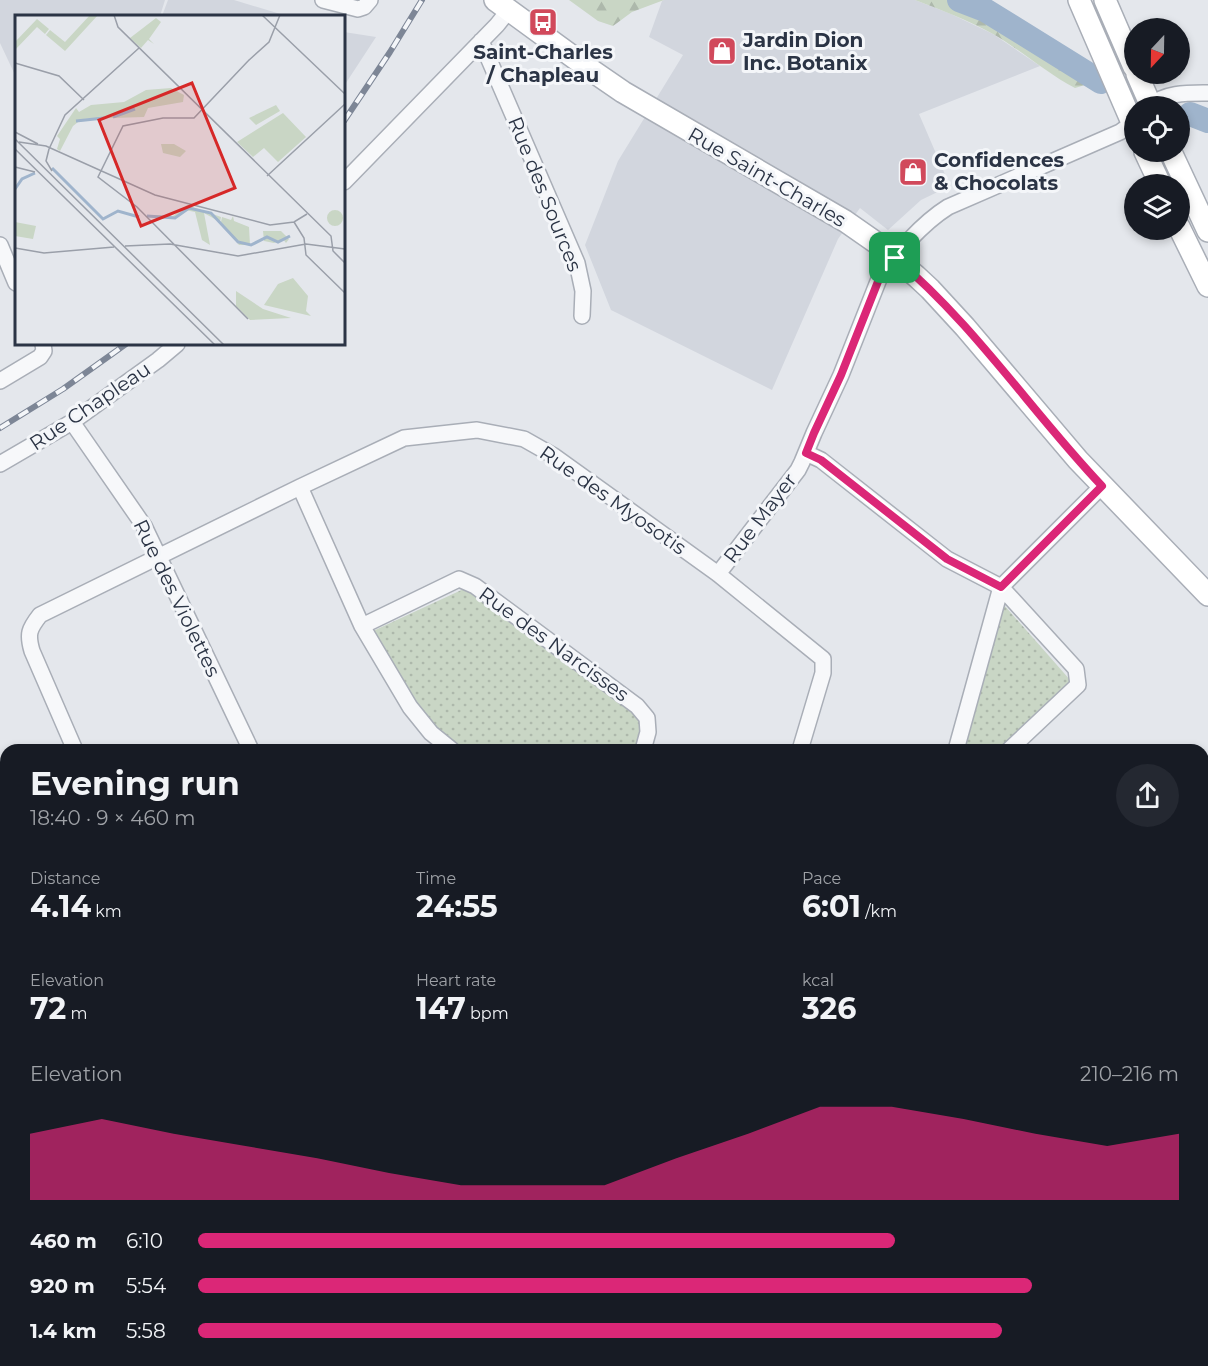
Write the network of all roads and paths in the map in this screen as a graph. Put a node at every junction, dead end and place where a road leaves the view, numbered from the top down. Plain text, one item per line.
1 (322, 0) edge
2 (370, 0) edge
3 (1079, 0) edge
4 (1105, 0) edge
5 (502, 5) edge
6 (481, 41) junction
7 (1124, 44) edge
8 (1208, 93) edge
9 (1169, 96) edge
10 (1124, 101) edge
11 (1124, 130) edge
12 (1176, 162) edge
13 (345, 181) edge
14 (1208, 231) edge
15 (1185, 240) edge
16 (0, 246) edge
17 (895, 258) junction
18 (15, 281) edge
19 (1208, 286) edge
20 (582, 316) dead end
21 (176, 345) edge
22 (43, 347) edge
23 (0, 381) edge
24 (72, 423) junction
25 (806, 453) junction
26 (0, 464) edge
27 (1102, 486) junction
28 (300, 487) junction
29 (159, 556) junction
30 (718, 574) junction
31 (1001, 587) junction
32 (1208, 595) edge
33 (362, 626) junction
34 (72, 744) edge
35 (248, 744) edge
36 (445, 744) edge
37 (645, 744) edge
38 (802, 744) edge
39 (958, 744) edge
40 (1015, 744) edge

1 - 2 street
3 - 10 street
4 - 7 street
5 - 6 street
5 - 17 street, Rue Saint-Charles
6 - 13 street
6 - 20 street, Rue des Sources
8 - 9 street
11 - 17 street, Rue Mayer
12 - 14 street
15 - 19 street
16 - 18 street
17 - 25 street, Rue Mayer
17 - 27 street, Rue Saint-Charles
21 - 24 street, Rue Chapleau
22 - 23 street
24 - 26 street, Rue Chapleau
24 - 29 street, Rue des Violettes
25 - 30 street, Rue Mayer
25 - 31 street
27 - 31 street
27 - 32 street, Rue Saint-Charles
28 - 29 street, Rue des Myosotis
28 - 30 street, Rue des Myosotis
28 - 33 street
29 - 34 street, Rue des Myosotis
29 - 35 street, Rue des Violettes
30 - 38 street, Rue des Myosotis
31 - 39 street
31 - 40 street
33 - 36 street
33 - 37 street, Rue des Narcisses

